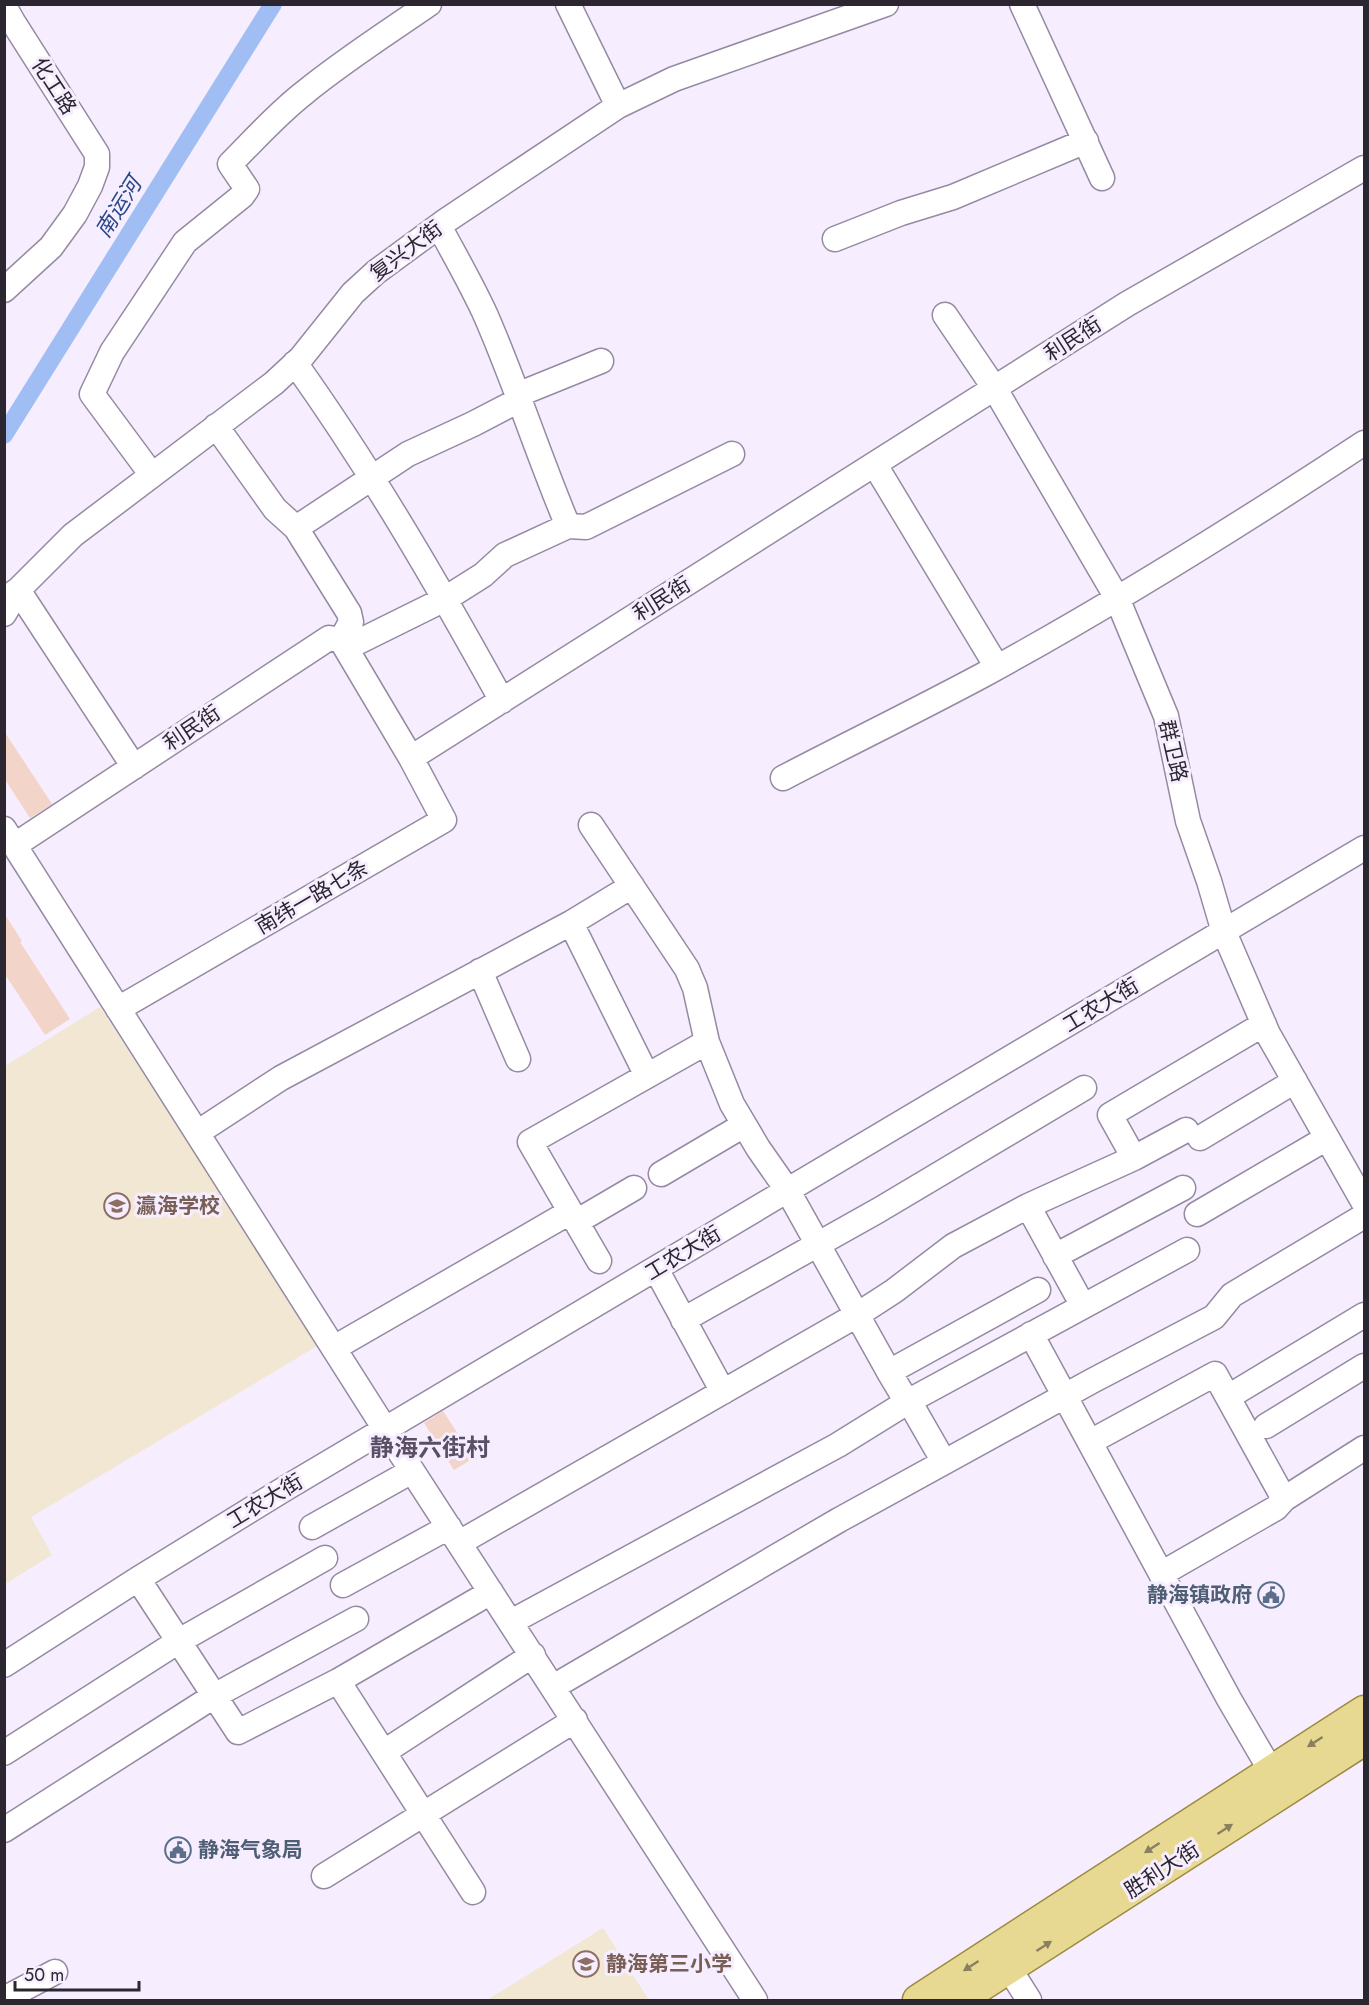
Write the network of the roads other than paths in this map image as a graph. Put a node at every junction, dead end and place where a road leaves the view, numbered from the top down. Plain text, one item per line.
1 (429, 4) edge
2 (568, 4) edge
3 (886, 4) edge
4 (1022, 4) edge
5 (4, 6) edge
6 (618, 106) junction
7 (1086, 141) junction
8 (1365, 168) edge
9 (1102, 178) dead end
10 (439, 226) junction
11 (835, 239) dead end
12 (4, 290) edge
13 (945, 315) dead end
14 (601, 361) dead end
15 (295, 363) junction
16 (995, 389) junction
17 (518, 397) junction
18 (216, 426) junction
19 (1365, 443) edge
20 (732, 454) dead end
21 (875, 465) junction
22 (152, 475) junction
23 (372, 478) junction
24 (568, 526) junction
25 (296, 528) junction
26 (11, 595) edge
27 (1117, 598) junction
28 (445, 599) junction
29 (4, 614) edge
30 (344, 644) junction
31 (997, 667) junction
32 (502, 701) junction
33 (411, 758) junction
34 (134, 767) junction
35 (783, 778) dead end
36 (591, 825) dead end
37 (10, 837) edge
38 (1365, 848) edge
39 (632, 886) junction
40 (571, 923) junction
41 (1224, 932) junction
42 (480, 971) junction
43 (118, 1009) junction
44 (1264, 1024) junction
45 (707, 1042) junction
46 (518, 1059) dead end
47 (647, 1076) junction
48 (1295, 1081) junction
49 (1084, 1088) dead end
50 (744, 1125) junction
51 (197, 1133) junction
52 (1327, 1138) junction
53 (1134, 1158) junction
54 (661, 1174) dead end
55 (634, 1188) dead end
56 (1183, 1188) dead end
57 (788, 1191) junction
58 (1365, 1203) edge
59 (1028, 1206) junction
60 (1197, 1214) dead end
61 (1365, 1216) edge
62 (573, 1217) junction
63 (817, 1245) junction
64 (1187, 1250) dead end
65 (1055, 1256) junction
66 (598, 1261) dead end
67 (656, 1269) junction
68 (1038, 1290) dead end
69 (1083, 1306) junction
70 (1365, 1315) edge
71 (856, 1316) junction
72 (683, 1320) junction
73 (1031, 1334) junction
74 (334, 1348) junction
75 (1365, 1366) edge
76 (889, 1372) junction
77 (1238, 1391) dead end
78 (723, 1392) junction
79 (1065, 1396) junction
80 (909, 1401) junction
81 (1266, 1426) dead end
82 (385, 1429) junction
83 (1090, 1442) junction
84 (1365, 1448) edge
85 (944, 1462) junction
86 (412, 1470) junction
87 (1284, 1500) junction
88 (312, 1527) dead end
89 (454, 1535) junction
90 (325, 1558) dead end
91 (1161, 1574) junction
92 (138, 1579) junction
93 (343, 1585) dead end
94 (491, 1592) junction
95 (356, 1619) dead end
96 (511, 1622) junction
97 (178, 1641) junction
98 (532, 1655) junction
99 (4, 1665) edge
100 (338, 1681) junction
101 (554, 1687) junction
102 (214, 1696) junction
103 (1365, 1711) edge
104 (574, 1720) junction
105 (1365, 1740) edge
106 (384, 1752) junction
107 (4, 1753) edge
108 (1271, 1771) junction
109 (424, 1815) junction
110 (4, 1830) edge
111 (324, 1876) dead end
112 (473, 1892) dead end
113 (1003, 1959) junction
114 (55, 1972) dead end
115 (4, 1999) edge
116 (755, 2001) edge
117 (918, 2001) edge
118 (959, 2001) edge
119 (1029, 2001) edge

1 - 22 street
2 - 6 street
3 - 6 street, 复兴大街
4 - 7 street
5 - 12 street, 化工路
6 - 10 street, 复兴大街
7 - 9 street
7 - 11 street
8 - 16 street, 利民街
10 - 15 street, 复兴大街
10 - 17 street
13 - 16 street, 群卫路
14 - 17 street
15 - 18 street, 复兴大街
15 - 23 street
16 - 21 street, 利民街
16 - 27 street, 群卫路
17 - 23 street
17 - 24 street
18 - 22 street, 复兴大街
18 - 25 street
19 - 27 street
20 - 24 street, 利民街
21 - 31 street
21 - 32 street, 利民街
22 - 26 street, 复兴大街
23 - 25 street
23 - 28 street
24 - 28 street, 利民街
25 - 30 street
26 - 29 street, 复兴大街
26 - 34 street
27 - 31 street
27 - 41 street, 群卫路
28 - 30 street, 利民街
28 - 32 street
30 - 33 street
30 - 34 street, 利民街
31 - 35 street
32 - 33 street, 利民街
33 - 43 street, 南纬一路七条
34 - 37 street, 利民街
36 - 39 street
37 - 43 street
38 - 41 street, 工农大街
39 - 40 street
39 - 45 street
40 - 42 street
40 - 47 street
41 - 44 street, 群卫路
41 - 57 street, 工农大街
42 - 46 street
42 - 51 street
43 - 51 street
44 - 48 street, 群卫路
44 - 53 street
45 - 47 street
45 - 50 street
47 - 62 street
48 - 52 street, 群卫路
48 - 53 street
49 - 63 street
50 - 54 street
50 - 57 street
51 - 74 street
52 - 58 street, 群卫路
52 - 60 street
53 - 59 street
55 - 62 street
56 - 65 street
57 - 63 street
57 - 67 street, 工农大街
59 - 65 street
59 - 71 street
61 - 79 street
62 - 66 street
62 - 74 street
63 - 71 street
63 - 72 street
64 - 69 street
65 - 69 street
67 - 72 street
67 - 82 street, 工农大街
68 - 76 street
69 - 73 street
70 - 77 street
71 - 76 street
71 - 78 street
72 - 78 street
73 - 79 street
73 - 80 street
74 - 82 street
75 - 81 street
76 - 80 street
78 - 89 street
79 - 83 street
79 - 85 street
80 - 85 street
80 - 96 street
82 - 86 street
82 - 92 street, 工农大街
83 - 87 street
83 - 91 street
84 - 87 street
85 - 101 street
86 - 88 street
86 - 89 street
87 - 91 street
89 - 93 street
89 - 94 street
90 - 97 street
91 - 108 street
92 - 97 street
92 - 99 street, 工农大街
94 - 96 street
94 - 100 street
95 - 102 street
96 - 98 street
97 - 102 street
97 - 107 street
98 - 101 street
98 - 106 street
100 - 102 street
100 - 106 street
101 - 104 street
102 - 110 street
103 -> 108 main road
104 - 109 street
104 - 116 street
113 -> 105 main road, 胜利大街
106 - 109 street
108 -> 113 main road
109 - 111 street
109 - 112 street
113 -> 117 main road
113 - 118 main road, 胜利大街
113 - 119 street
114 - 115 street

